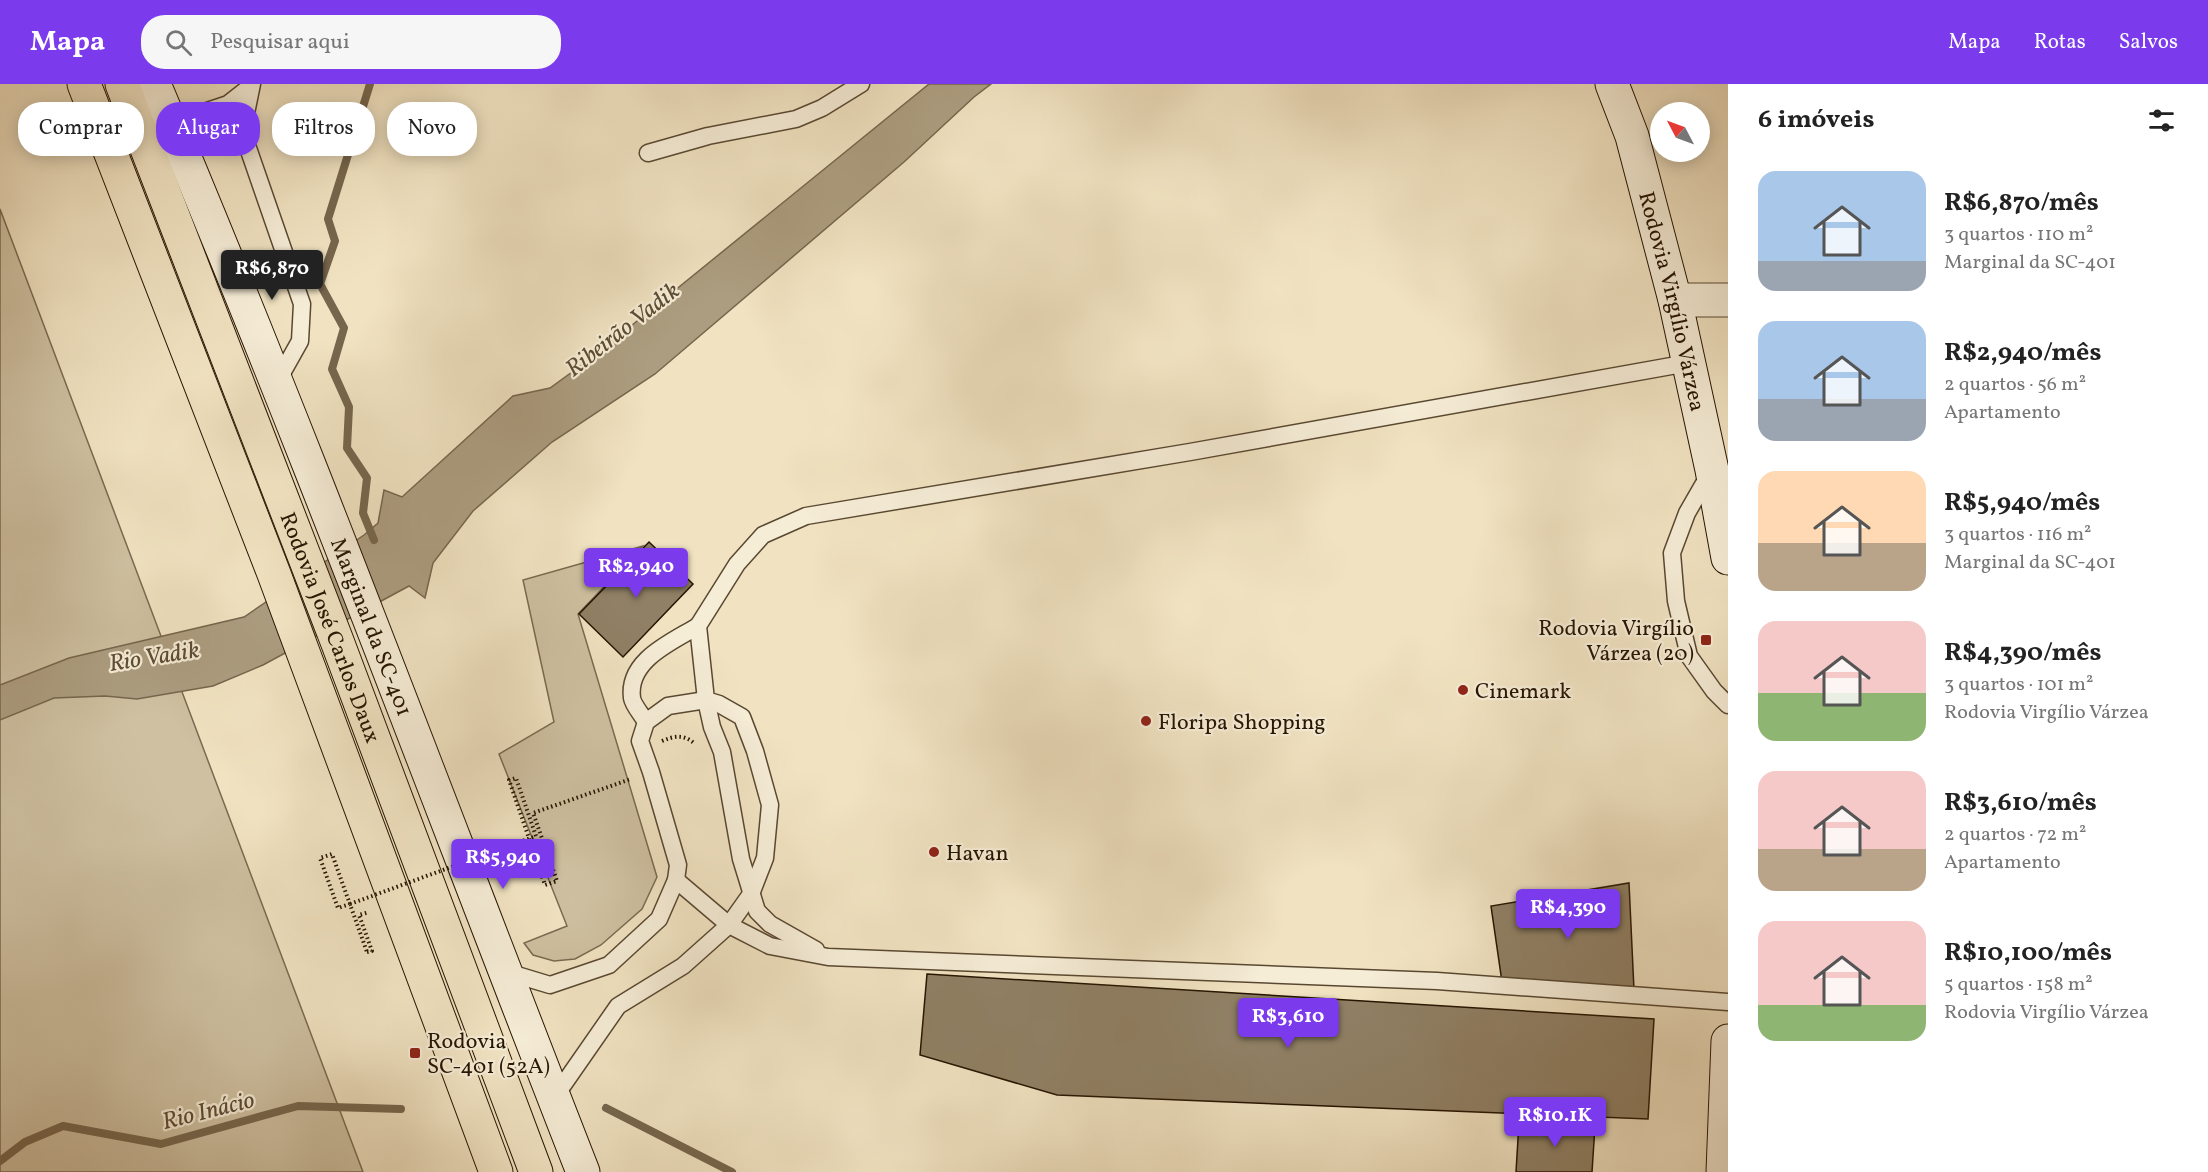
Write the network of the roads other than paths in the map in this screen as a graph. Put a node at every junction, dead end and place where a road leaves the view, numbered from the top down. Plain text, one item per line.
1 (84, 84) edge
2 (122, 84) edge
3 (154, 84) edge
4 (861, 84) edge
5 (1612, 84) edge
6 (252, 85) edge
7 (162, 102) edge
8 (231, 102) edge
9 (648, 153) dead end
10 (185, 156) edge
11 (1675, 300) junction
12 (1728, 300) edge
13 (1688, 363) junction
14 (277, 382) junction
15 (1712, 470) junction
16 (1728, 558) edge
17 (698, 626) junction
18 (706, 700) junction
19 (1728, 705) edge
20 (646, 722) junction
21 (676, 880) junction
22 (751, 894) junction
23 (729, 925) junction
24 (828, 957) junction
25 (507, 972) junction
26 (1728, 1002) edge
27 (1728, 1041) edge
28 (554, 1098) junction
29 (496, 1172) edge
30 (536, 1172) edge
31 (583, 1172) edge
32 (1723, 1172) edge

1 - 29 highway, Rodovia José Carlos Daux
2 - 30 highway, Rodovia José Carlos Daux
3 - 7 main road, Marginal da SC-401
4 - 9 lane
5 - 11 main road, Rodovia Virgílio Várzea
6 - 8 lane
6 - 14 lane
10 - 14 main road, Marginal da SC-401
11 - 12 main road
11 - 13 main road, Rodovia Virgílio Várzea
13 - 15 main road, Rodovia Virgílio Várzea
13 - 17 lane
14 - 25 main road, Marginal da SC-401
15 - 16 main road, Rodovia Virgílio Várzea
15 - 19 lane
17 - 18 lane
17 - 20 lane
18 - 20 lane
18 - 22 lane
18 - 22 lane
20 - 21 lane
21 - 23 lane
21 - 25 lane
22 - 23 lane
22 - 24 lane
23 - 24 lane
23 - 28 lane
24 - 26 lane
25 - 28 main road, Marginal da SC-401
27 - 32 main road
28 - 31 main road, Marginal da SC-401

